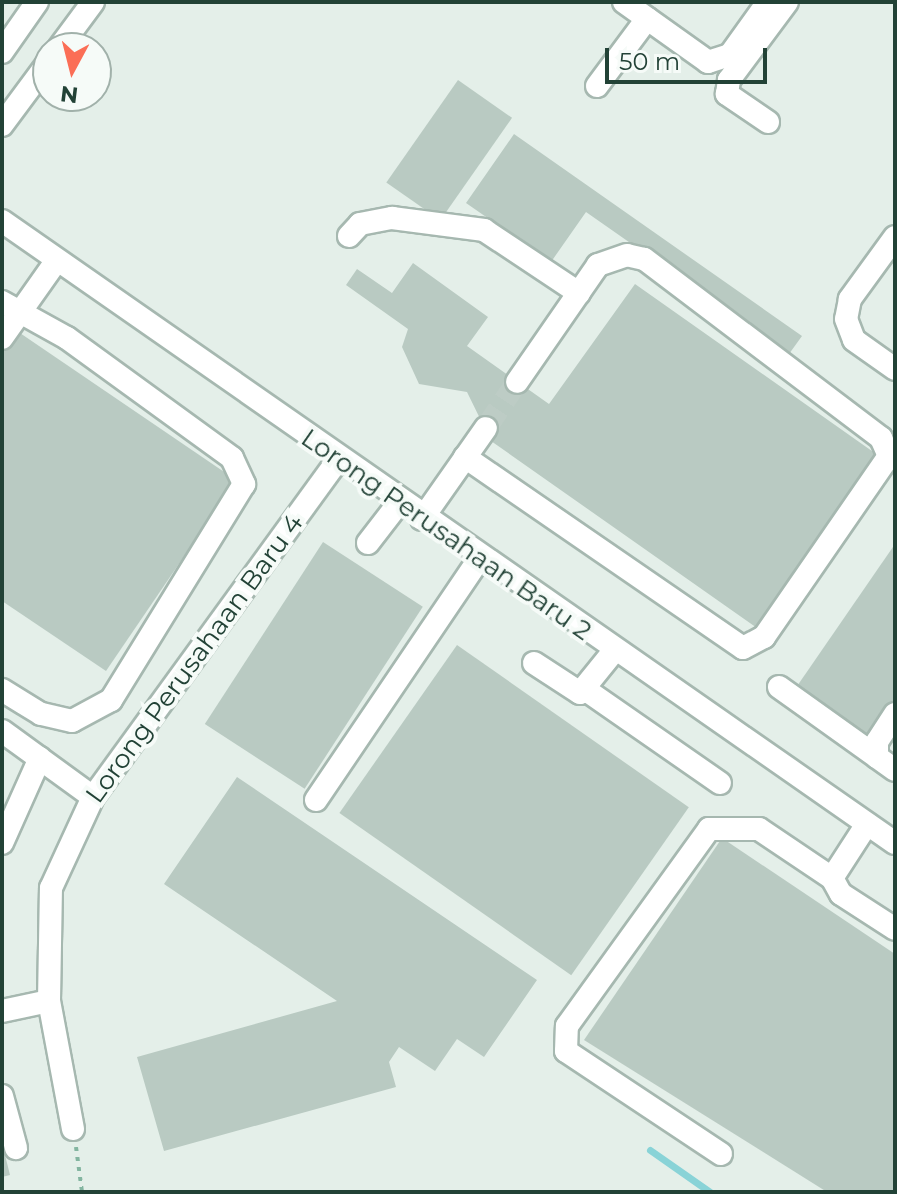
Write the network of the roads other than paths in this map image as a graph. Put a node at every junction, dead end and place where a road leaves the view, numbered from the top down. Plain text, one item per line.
1 (37, 2) edge
2 (93, 2) edge
3 (624, 2) edge
4 (768, 2) edge
5 (787, 2) edge
6 (647, 19) junction
7 (71, 32) edge
8 (2, 52) edge
9 (32, 85) edge
10 (597, 86) dead end
11 (768, 122) dead end
12 (2, 125) edge
13 (2, 221) edge
14 (349, 236) dead end
15 (895, 237) edge
16 (57, 260) junction
17 (579, 293) junction
18 (10, 307) edge
19 (2, 338) edge
20 (895, 369) edge
21 (517, 382) tunnel mouth
22 (486, 428) tunnel mouth
23 (465, 457) junction
24 (337, 461) junction
25 (398, 504) junction
26 (422, 519) junction
27 (368, 543) dead end
28 (479, 559) junction
29 (614, 651) junction
30 (534, 663) dead end
31 (779, 687) dead end
32 (2, 690) edge
33 (586, 690) junction
34 (895, 714) edge
35 (2, 731) edge
36 (40, 758) junction
37 (886, 763) edge
38 (720, 783) dead end
39 (93, 797) junction
40 (316, 800) dead end
41 (867, 824) junction
42 (2, 843) edge
43 (895, 843) edge
44 (832, 878) junction
45 (895, 929) edge
46 (49, 1001) junction
47 (2, 1011) edge
48 (2, 1096) edge
49 (73, 1129) road end
50 (16, 1148) dead end
51 (721, 1154) dead end

1 - 8 street
2 - 7 street
3 - 6 street
4 - 6 street
5 - 11 street
6 - 10 street
9 - 12 street
13 - 16 street, Lorong Perusahaan Baru 2
14 - 17 street
15 - 20 street
16 - 18 street
16 - 24 street, Lorong Perusahaan Baru 2
17 - 21 street
17 - 23 street
18 - 19 street
18 - 32 street
22 - 23 street
23 - 26 street
24 - 25 street, Lorong Perusahaan Baru 2
24 - 39 street, Lorong Perusahaan Baru 4
25 - 26 street, Lorong Perusahaan Baru 2
25 - 27 street
26 - 28 street, Lorong Perusahaan Baru 2
28 - 29 street, Lorong Perusahaan Baru 2
28 - 40 street
29 - 33 street
29 - 41 street, Lorong Perusahaan Baru 2
30 - 33 street
31 - 37 street
33 - 38 street
34 - 37 street
35 - 36 street
36 - 39 street
36 - 42 street
39 - 46 street, Lorong Perusahaan Baru 4
41 - 43 street, Lorong Perusahaan Baru 2
41 - 44 street
44 - 45 street
44 - 51 street
46 - 47 street
46 - 49 street, Lorong Perusahaan Baru 4
48 - 50 street

